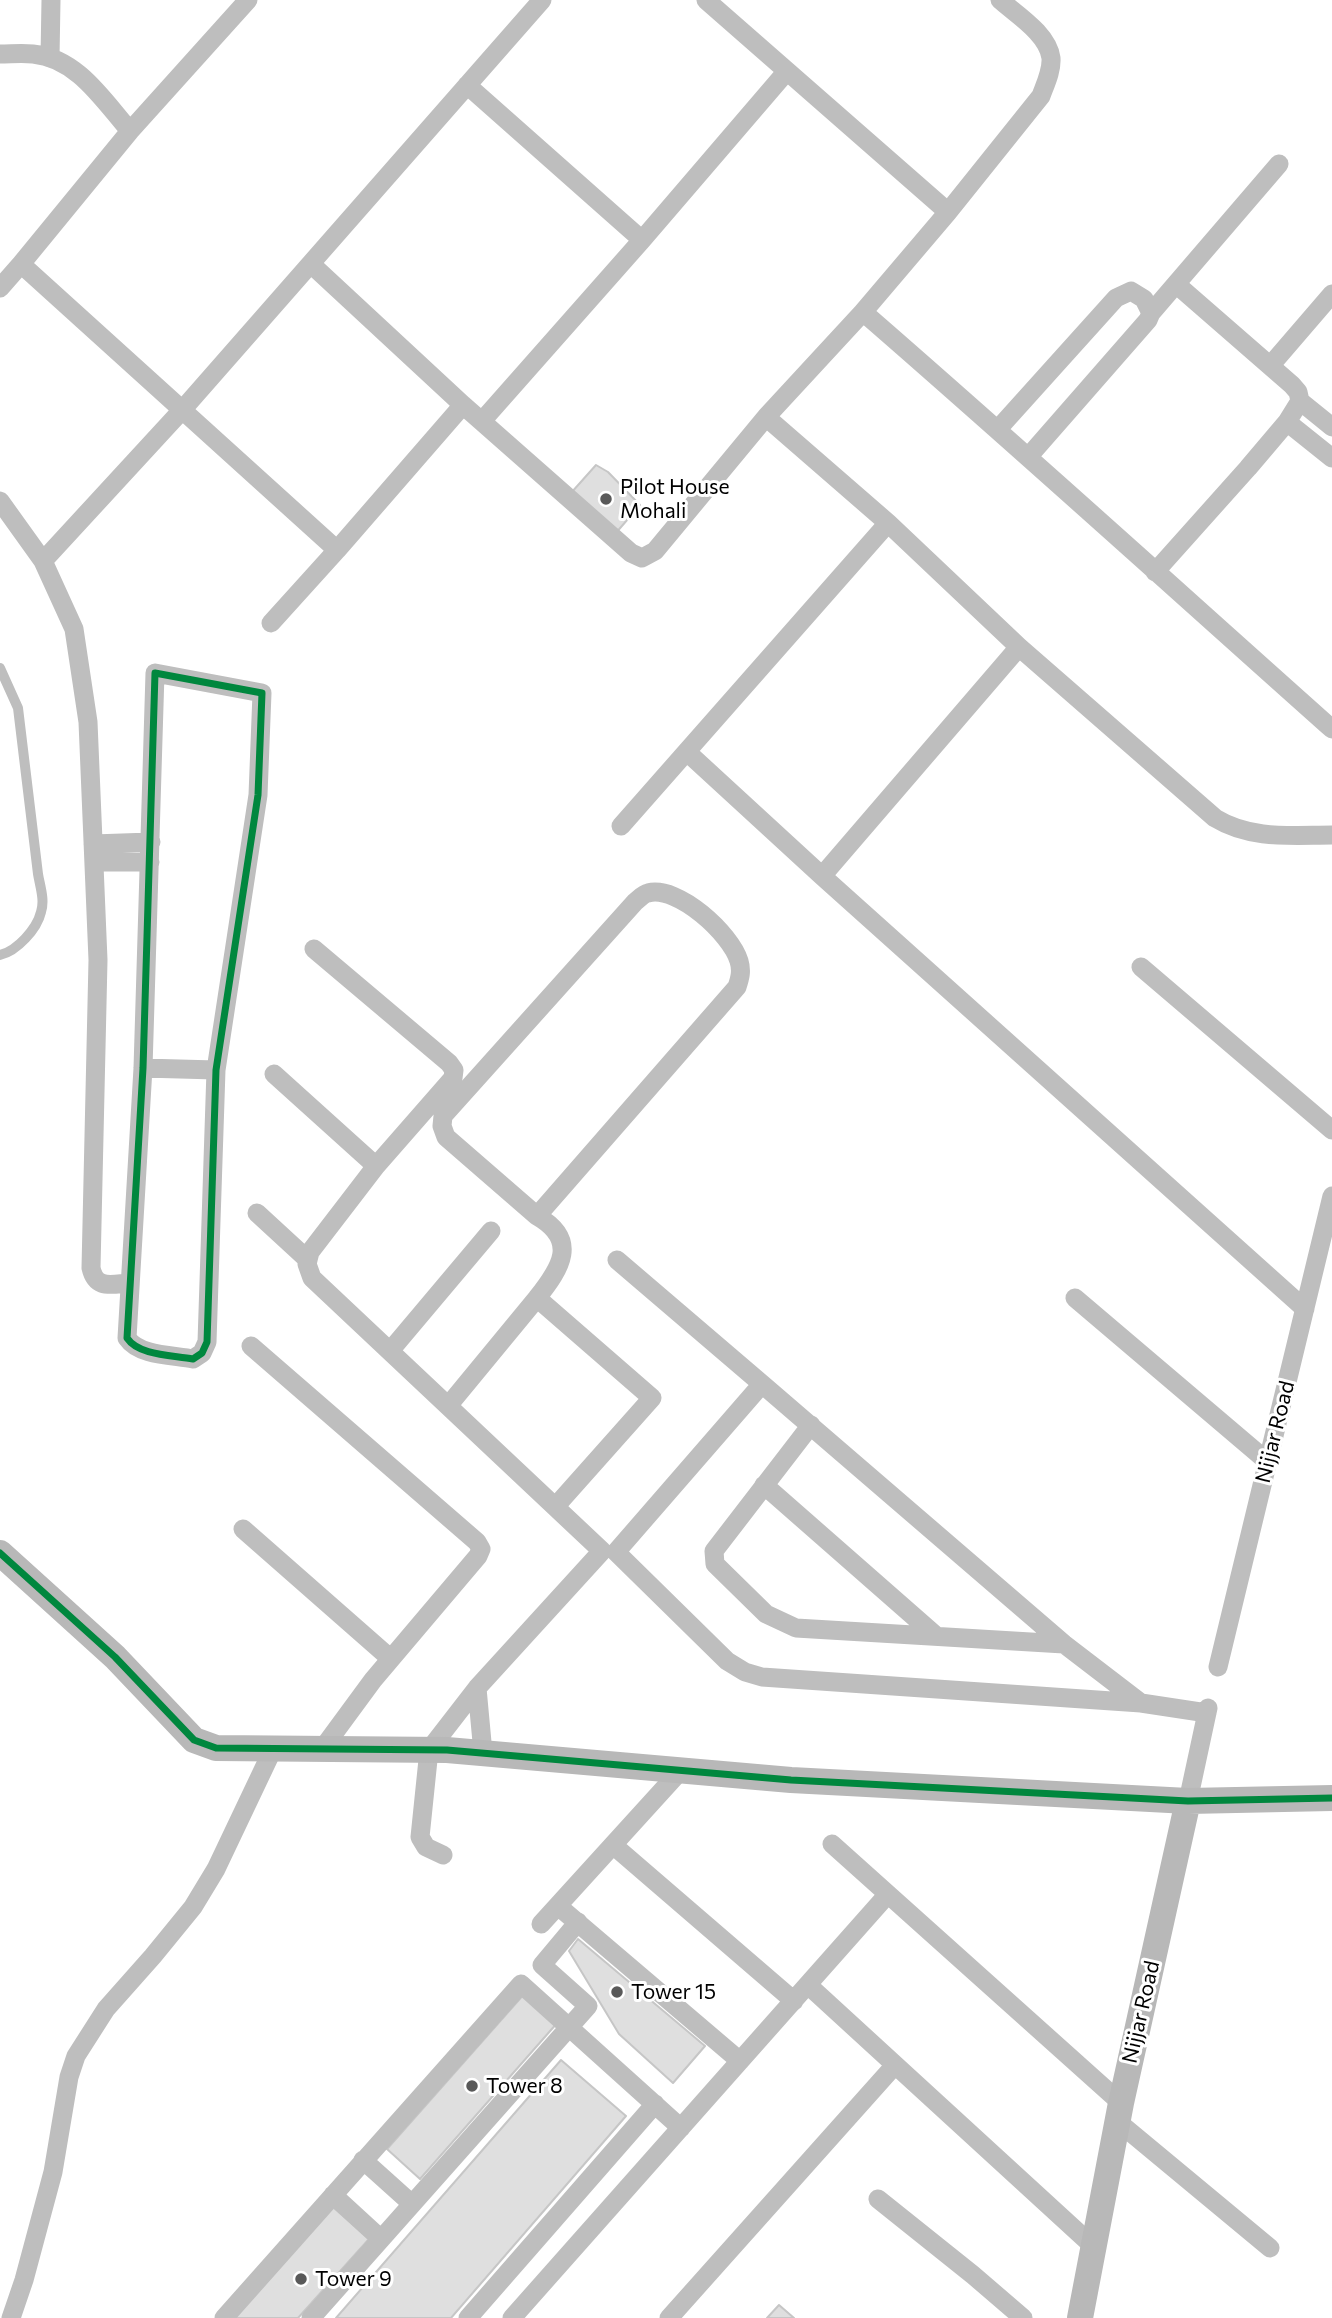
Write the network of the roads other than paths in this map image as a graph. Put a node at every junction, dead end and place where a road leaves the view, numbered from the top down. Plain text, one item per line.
1 (51, 0) edge
2 (247, 0) edge
3 (542, 0) edge
4 (706, 0) edge
5 (1000, 0) edge
6 (0, 54) edge
7 (50, 58) junction
8 (787, 71) junction
9 (467, 85) junction
10 (130, 131) junction
11 (1279, 164) dead end
12 (948, 212) junction
13 (642, 240) junction
14 (21, 264) junction
15 (311, 264) junction
16 (1176, 284) junction
17 (0, 289) edge
18 (1332, 294) edge
19 (863, 312) junction
20 (1151, 313) junction
21 (1270, 366) junction
22 (1300, 401) junction
23 (463, 405) junction
24 (183, 409) junction
25 (766, 417) junction
26 (482, 421) junction
27 (1287, 422) junction
28 (1332, 427) edge
29 (998, 429) junction
30 (1029, 456) junction
31 (1332, 458) edge
32 (0, 501) edge
33 (888, 523) junction
34 (337, 550) junction
35 (43, 561) junction
36 (1155, 572) junction
37 (271, 623) dead end
38 (1020, 647) junction
39 (0, 668) edge
40 (4, 686) edge
41 (1332, 729) edge
42 (687, 752) junction
43 (621, 826) dead end
44 (1332, 835) edge
45 (151, 852) junction
46 (94, 853) junction
47 (822, 876) junction
48 (314, 949) dead end
49 (0, 955) edge
50 (1140, 967) dead end
51 (143, 1068) junction
52 (216, 1070) junction
53 (274, 1074) dead end
54 (1332, 1130) edge
55 (376, 1166) junction
56 (1332, 1196) edge
57 (257, 1213) dead end
58 (537, 1216) junction
59 (491, 1231) dead end
60 (307, 1259) junction
61 (617, 1260) dead end
62 (130, 1283) junction
63 (537, 1298) junction
64 (1074, 1298) dead end
65 (1305, 1308) junction
66 (251, 1346) dead end
67 (390, 1351) junction
68 (762, 1384) junction
69 (448, 1406) junction
70 (811, 1425) junction
71 (1268, 1462) junction
72 (764, 1485) junction
73 (555, 1507) junction
74 (243, 1529) dead end
75 (0, 1553) edge
76 (935, 1635) junction
77 (1064, 1644) junction
78 (391, 1659) junction
79 (1218, 1667) dead end
80 (477, 1688) junction
81 (1141, 1703) junction
82 (323, 1748) junction
83 (273, 1749) junction
84 (429, 1749) junction
85 (483, 1753) junction
86 (681, 1770) junction
87 (1332, 1798) edge
88 (1188, 1801) junction
89 (832, 1844) dead end
90 (613, 1845) junction
91 (443, 1855) dead end
92 (888, 1894) junction
93 (558, 1906) junction
94 (578, 1922) junction
95 (541, 1924) dead end
96 (808, 1984) junction
97 (794, 2001) junction
98 (569, 2027) junction
99 (740, 2061) junction
100 (895, 2065) junction
101 (655, 2104) junction
102 (1119, 2112) junction
103 (681, 2128) junction
104 (363, 2160) junction
105 (333, 2195) junction
106 (878, 2199) dead end
107 (412, 2204) junction
108 (381, 2239) junction
109 (1094, 2247) junction
110 (1269, 2248) dead end
111 (11, 2318) edge
112 (224, 2318) edge
113 (311, 2318) edge
114 (468, 2318) edge
115 (512, 2318) edge
116 (669, 2318) edge
117 (1023, 2318) edge
118 (1080, 2318) edge

1 - 7 street
2 - 10 street
3 - 9 street
4 - 8 street
5 - 12 street
6 - 7 street
7 - 10 street
8 - 12 street
8 - 13 street
9 - 13 street
9 - 15 street
10 - 14 street
11 - 16 street
12 - 19 street
13 - 26 street
14 - 17 street
14 - 24 street
15 - 23 street
15 - 24 street
16 - 20 street
16 - 21 street
18 - 21 street
19 - 25 street
19 - 29 street
20 - 29 street
20 - 30 street
21 - 22 street
22 - 27 street
22 - 28 street
23 - 26 street
23 - 34 street
24 - 34 street
24 - 35 street
25 - 26 street
25 - 33 street
27 - 31 street
27 - 36 street
29 - 30 street
30 - 36 street
32 - 35 street
33 - 38 street
33 - 42 street
34 - 37 street
35 - 46 street
36 - 41 street
38 - 44 street
38 - 47 street
39 - 40 lane
40 - 49 lane
42 - 43 street
42 - 47 street
45 - 46 street
45 - 51 street
45 - 52 street
46 - 62 street
47 - 65 street
48 - 55 street
50 - 54 street
51 - 52 street
51 - 62 street
52 - 62 street
53 - 55 street
55 - 60 street
56 - 65 street, Nijjar Road
57 - 60 street
58 - 58 street
58 - 63 street
59 - 67 street
60 - 67 street
61 - 68 street
63 - 69 street
63 - 73 street
64 - 71 street
65 - 71 street, Nijjar Road
66 - 78 street
67 - 69 street
68 - 70 street
68 - 81 street
69 - 73 street
70 - 72 street
70 - 77 street
71 - 79 street, Nijjar Road
72 - 76 street
72 - 76 street
73 - 80 street
74 - 78 street
75 - 83 street
76 - 77 street
77 - 81 street
78 - 82 street
80 - 84 street
80 - 85 street
81 - 88 street, Nijjar Road
82 - 83 street
82 - 84 street
83 - 111 street
84 - 85 street
84 - 91 street
85 - 86 street
86 - 88 street
86 - 90 street
87 - 88 street
88 - 102 street, Nijjar Road
89 - 92 street
90 - 93 street
90 - 97 street
92 - 96 street
92 - 102 street
93 - 94 street
93 - 95 street
94 - 98 street
94 - 99 street
96 - 97 street
96 - 100 street
97 - 99 street
98 - 101 street
98 - 104 street
98 - 107 street
99 - 103 street
100 - 109 street
100 - 116 street
101 - 103 street
101 - 114 street
102 - 109 street, Nijjar Road
102 - 110 street
103 - 115 street
104 - 105 street
104 - 107 street
105 - 108 street
105 - 112 street
106 - 117 street
107 - 108 street
108 - 113 street
109 - 118 street, Nijjar Road

